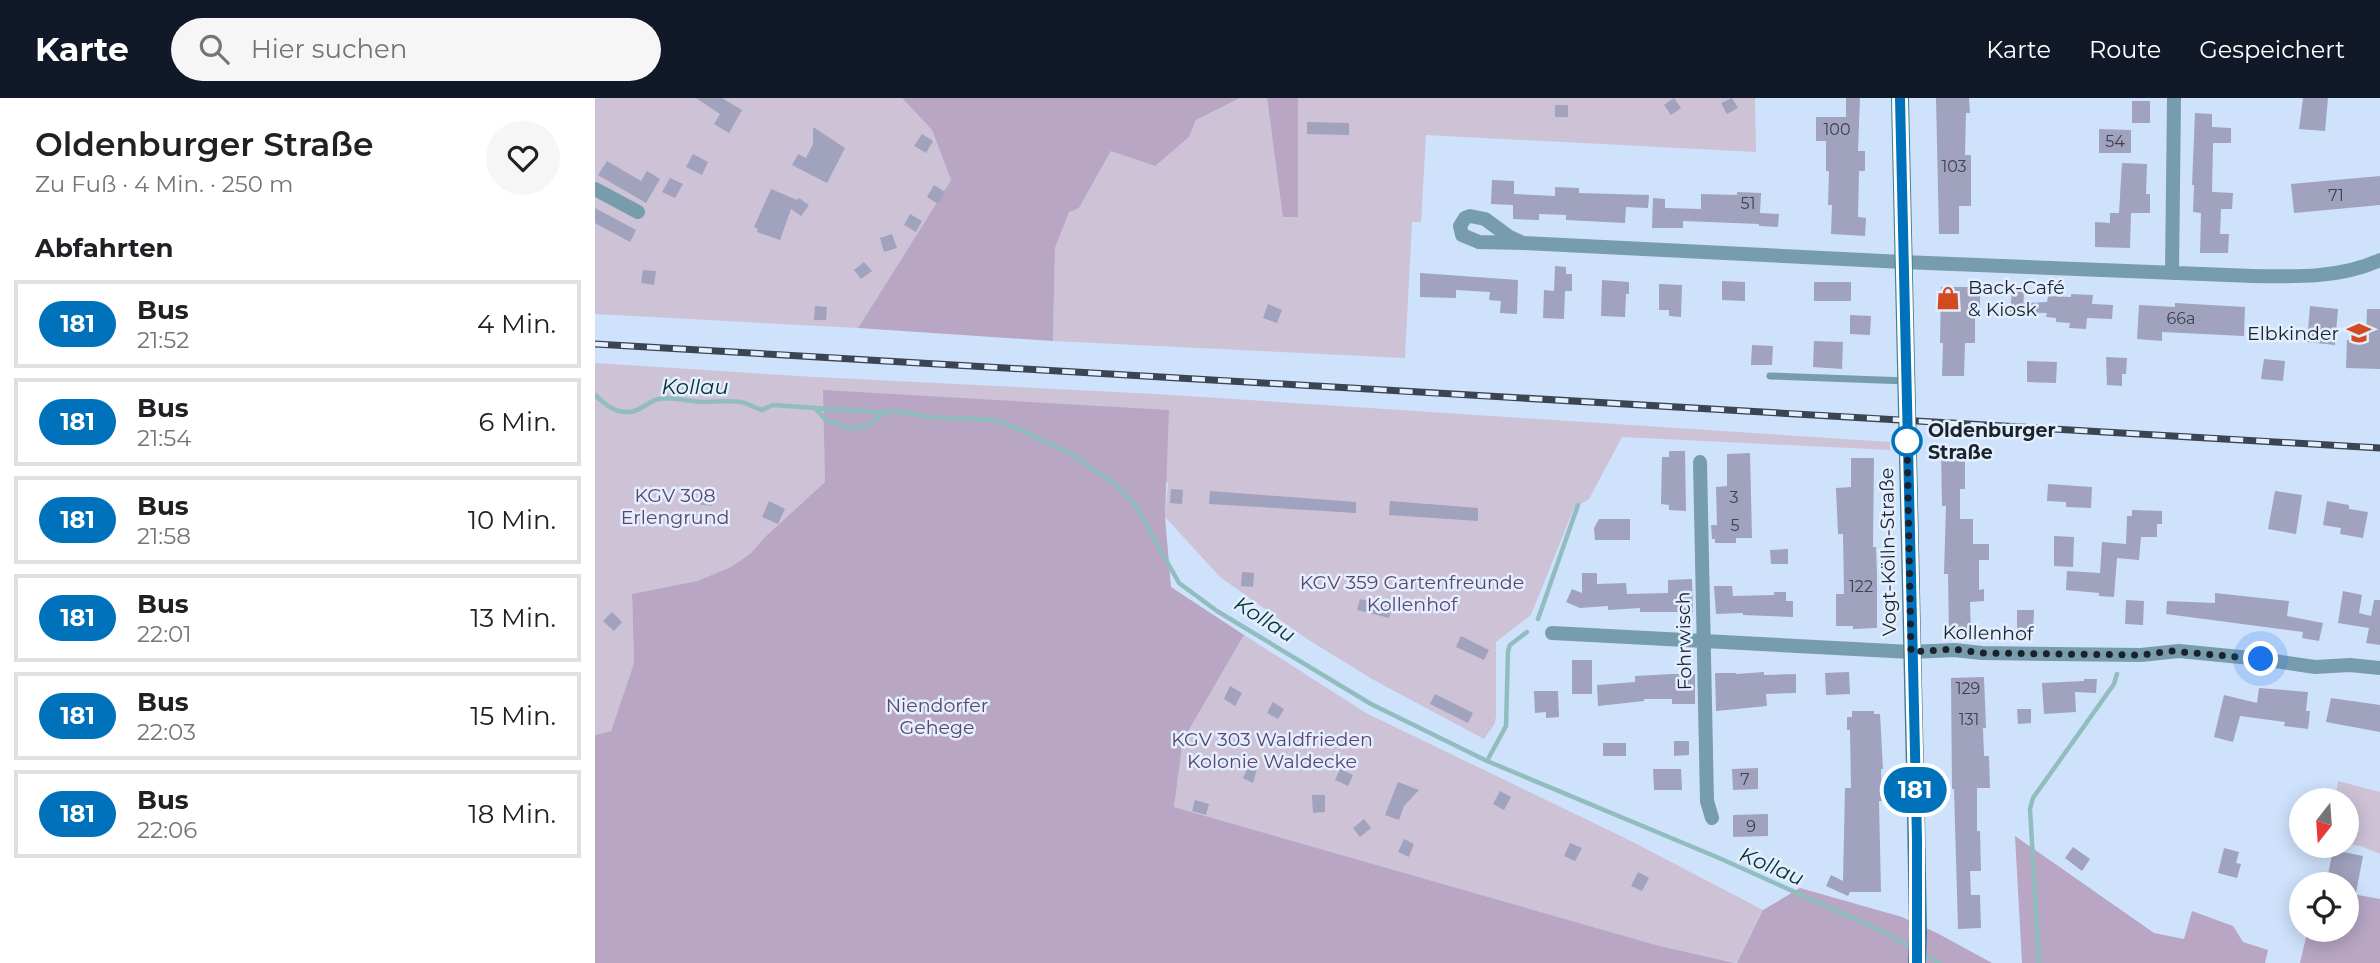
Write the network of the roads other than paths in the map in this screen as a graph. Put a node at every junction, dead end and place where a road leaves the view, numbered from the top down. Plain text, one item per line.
1 (1900, 98) edge
2 (2174, 98) edge
3 (595, 189) edge
4 (638, 212) dead end
5 (1523, 243) dead end
6 (2380, 260) edge
7 (1903, 262) junction
8 (2172, 273) junction
9 (1770, 376) dead end
10 (1907, 381) junction
11 (1700, 462) dead end
12 (1552, 633) dead end
13 (1703, 640) junction
14 (1911, 652) junction
15 (2380, 668) edge
16 (1712, 818) dead end
17 (1917, 963) edge

1 - 7 street, Vogt-Kölln-Straße
2 - 8 street
3 - 4 street
5 - 7 street
6 - 8 street
7 - 8 street
7 - 10 street, Vogt-Kölln-Straße
9 - 10 lane
10 - 14 street, Vogt-Kölln-Straße
11 - 13 street, Fohrwisch
12 - 13 street, Kollenhof
13 - 14 street, Kollenhof
13 - 16 street, Fohrwisch
14 - 15 street, Kollenhof
14 - 17 street, Vogt-Kölln-Straße

